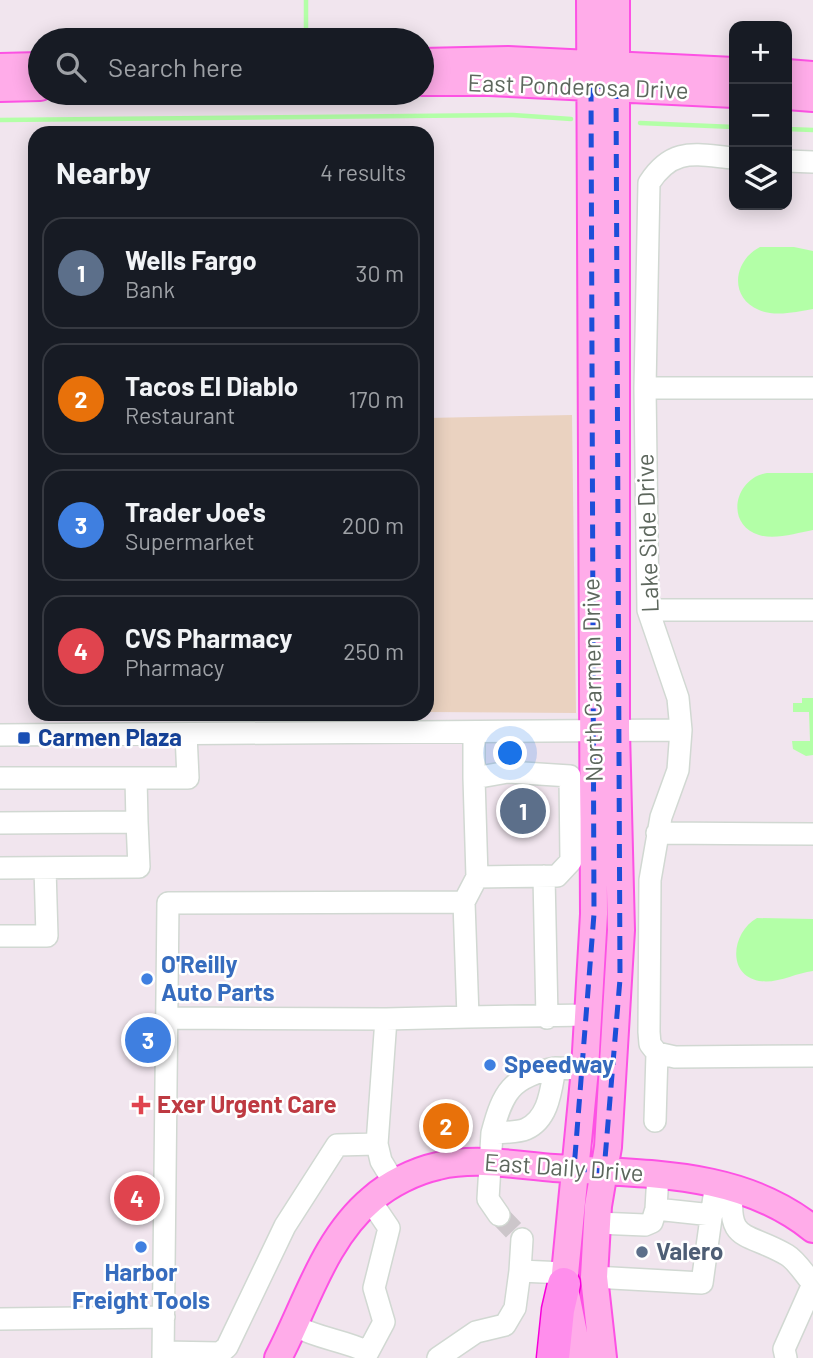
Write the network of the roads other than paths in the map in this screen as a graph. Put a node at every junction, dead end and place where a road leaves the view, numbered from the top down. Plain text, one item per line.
1 (590, 0) edge
2 (615, 0) edge
3 (434, 62) edge
4 (28, 66) edge
5 (0, 67) edge
6 (729, 71) edge
7 (792, 74) edge
8 (813, 75) edge
9 (603, 76) junction
10 (434, 82) edge
11 (28, 87) edge
12 (0, 88) edge
13 (729, 93) edge
14 (792, 96) edge
15 (813, 98) edge
16 (729, 158) edge
17 (792, 161) edge
18 (813, 162) edge
19 (645, 388) junction
20 (813, 388) edge
21 (648, 610) junction
22 (813, 610) edge
23 (681, 730) junction
24 (606, 731) junction
25 (186, 734) junction
26 (474, 734) junction
27 (0, 735) edge
28 (0, 778) edge
29 (136, 778) junction
30 (474, 778) junction
31 (138, 822) junction
32 (0, 824) edge
33 (657, 833) junction
34 (813, 834) edge
35 (0, 868) edge
36 (46, 868) junction
37 (544, 876) junction
38 (477, 877) junction
39 (464, 902) junction
40 (0, 936) edge
41 (589, 1015) junction
42 (468, 1017) junction
43 (167, 1018) junction
44 (547, 1018) junction
45 (386, 1019) junction
46 (657, 1053) junction
47 (813, 1056) edge
48 (555, 1068) junction
49 (585, 1069) junction
50 (655, 1121) dead end
51 (492, 1133) junction
52 (377, 1144) junction
53 (488, 1163) junction
54 (574, 1169) junction
55 (604, 1171) junction
56 (658, 1174) junction
57 (395, 1184) junction
58 (724, 1184) junction
59 (370, 1200) junction
60 (656, 1209) junction
61 (499, 1214) tunnel mouth
62 (712, 1215) junction
63 (597, 1223) junction
64 (813, 1229) edge
65 (522, 1239) dead end
66 (520, 1271) junction
67 (574, 1278) junction
68 (811, 1293) edge
69 (164, 1317) junction
70 (0, 1319) edge
71 (295, 1326) junction
72 (163, 1355) edge
73 (367, 1355) edge
74 (278, 1358) edge
75 (438, 1358) edge
76 (553, 1358) edge
77 (579, 1358) edge
78 (603, 1358) edge
79 (786, 1358) edge

1 - 9 main road, North Carmen Drive
2 - 9 main road, North Carmen Drive
3 - 9 main road, East Ponderosa Drive
4 - 5 main road
6 - 9 main road, East Ponderosa Drive
7 - 8 main road
9 - 10 main road, East Ponderosa Drive
9 - 13 main road, East Ponderosa Drive
9 - 24 main road, North Carmen Drive
11 - 12 main road
14 - 15 main road
16 - 19 street, Lake Side Drive
17 - 18 street
19 - 20 street
19 - 21 street, Lake Side Drive
21 - 22 street
21 - 23 street, Lake Side Drive
23 - 24 street
23 - 33 street, Lake Side Drive
24 - 26 street
24 - 41 main road, North Carmen Drive
24 - 55 main road, North Carmen Drive
25 - 26 street
25 - 27 street
25 - 29 street
26 - 30 street
28 - 29 street
29 - 31 street
30 - 37 street
30 - 38 street
31 - 32 street
31 - 36 street
33 - 34 street
33 - 46 street, Lake Side Drive
35 - 36 street
36 - 40 street
37 - 38 street
37 - 44 street
38 - 39 street
39 - 42 street
39 - 43 street
41 - 44 street
41 - 49 main road, North Carmen Drive
42 - 44 street
42 - 45 street
43 - 45 street
43 - 69 street
45 - 52 street
46 - 47 street
46 - 50 street, Lake Side Drive
48 - 49 street
48 - 51 street
48 - 51 street
49 - 54 main road, North Carmen Drive
51 - 53 street
52 - 57 street
52 - 72 street
53 - 54 main road, East Daily Drive
53 - 57 main road, East Daily Drive
53 - 61 street
54 - 55 main road, East Daily Drive
54 - 67 main road, North Carmen Drive
55 - 56 main road, East Daily Drive
55 - 63 main road, North Carmen Drive
56 - 58 main road, East Daily Drive
56 - 60 street
57 - 59 main road, East Daily Drive
58 - 62 street
58 - 64 main road, East Daily Drive
58 - 68 street
59 - 71 main road, East Daily Drive
59 - 73 street
60 - 62 street
60 - 63 street
62 - 67 street
63 - 67 main road, North Carmen Drive
65 - 66 street
66 - 67 street
66 - 75 street
67 - 76 highway
67 - 77 main road, North Carmen Drive
67 - 78 main road, North Carmen Drive
68 - 79 street
69 - 70 street
69 - 72 street
71 - 73 street
71 - 74 main road, East Daily Drive

